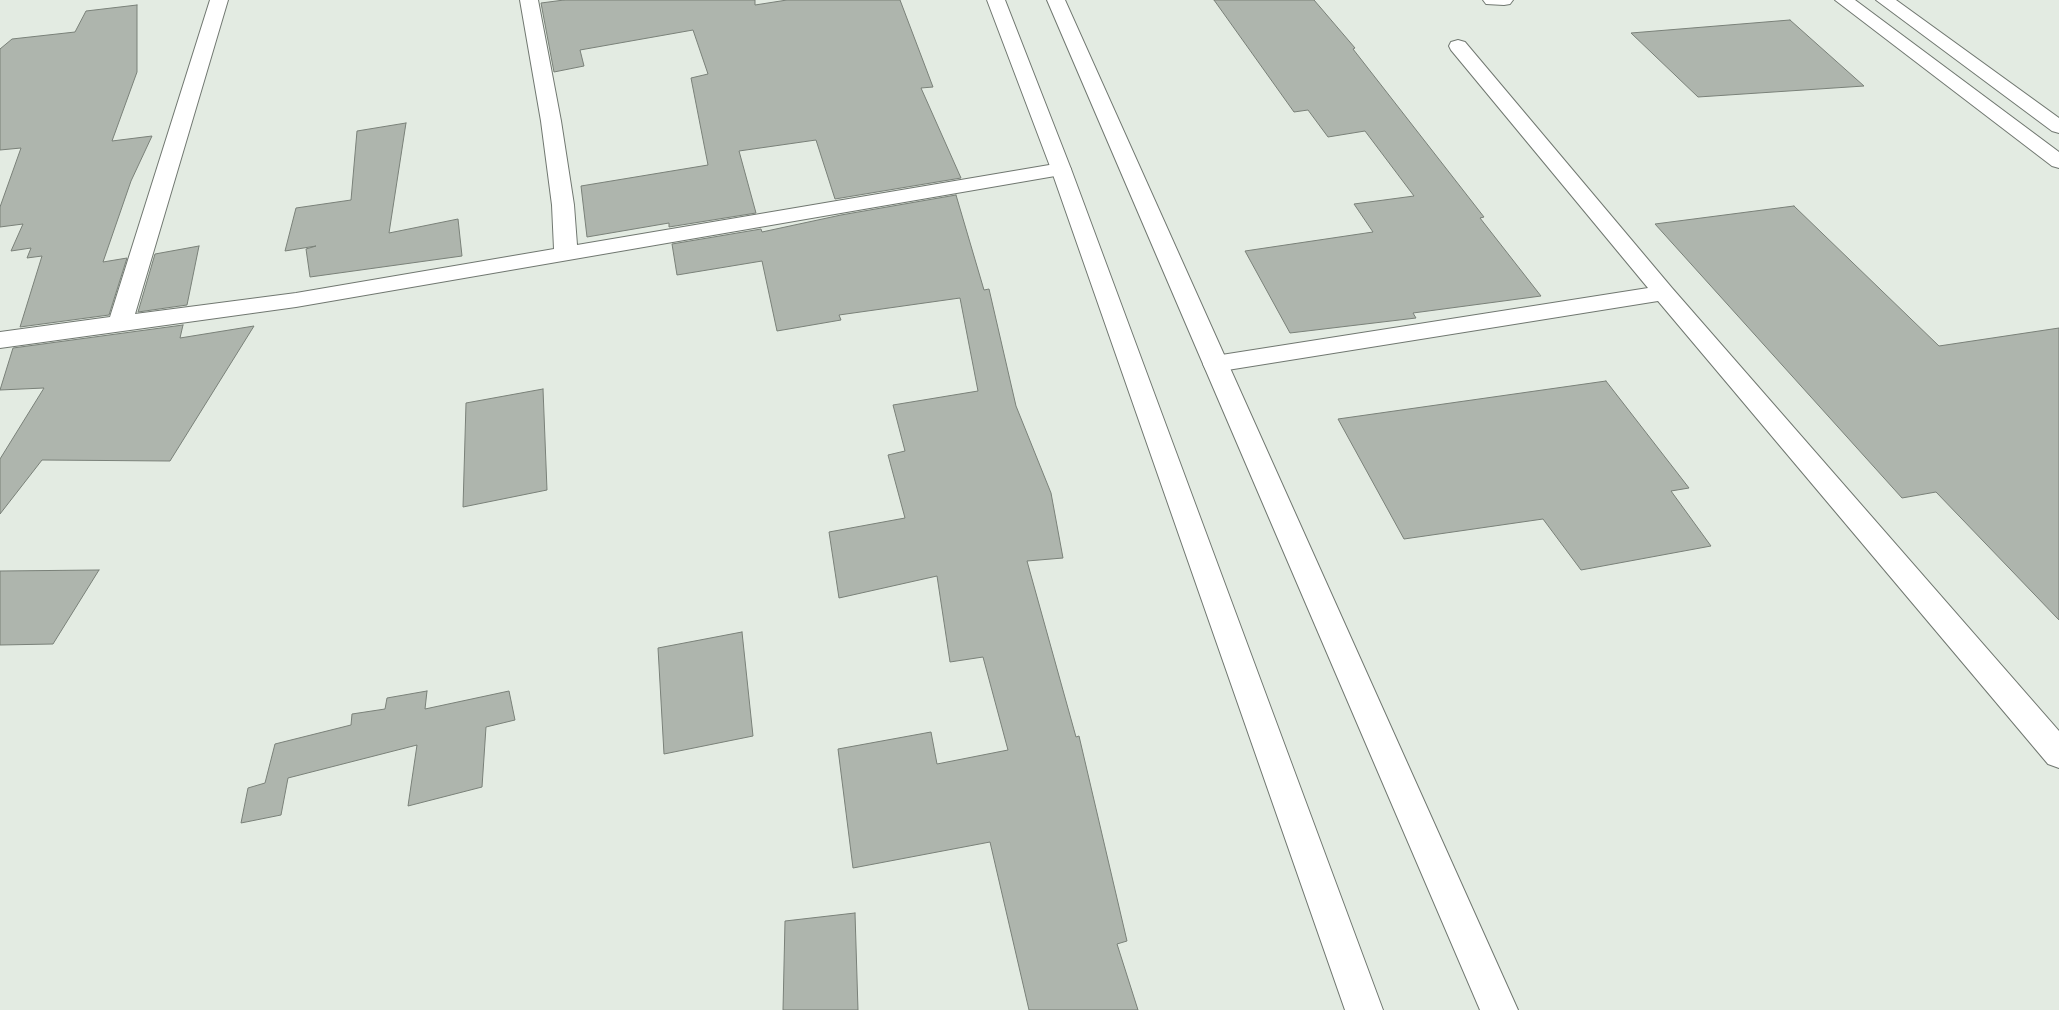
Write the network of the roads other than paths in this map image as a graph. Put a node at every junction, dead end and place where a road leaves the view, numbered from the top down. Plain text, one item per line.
1 (219, 0) edge
2 (530, 0) edge
3 (996, 0) edge
4 (1056, 0) edge
5 (1492, 0) edge
6 (1504, 0) edge
7 (1844, 0) edge
8 (1885, 0) edge
9 (1458, 46) dead end
10 (2059, 127) edge
11 (2059, 162) edge
12 (1061, 169) junction
13 (566, 255) junction
14 (1664, 293) junction
15 (120, 324) junction
16 (0, 340) edge
17 (1214, 364) junction
18 (2059, 754) edge
19 (1364, 1010) edge
20 (1498, 1010) edge

1 - 15 street
2 - 13 street
3 - 12 street
4 - 17 street
5 - 6 street
7 - 11 street
8 - 10 street
9 - 14 street
12 - 13 street
12 - 19 street
13 - 15 street
14 - 17 street
14 - 18 street
15 - 16 street
17 - 20 street

